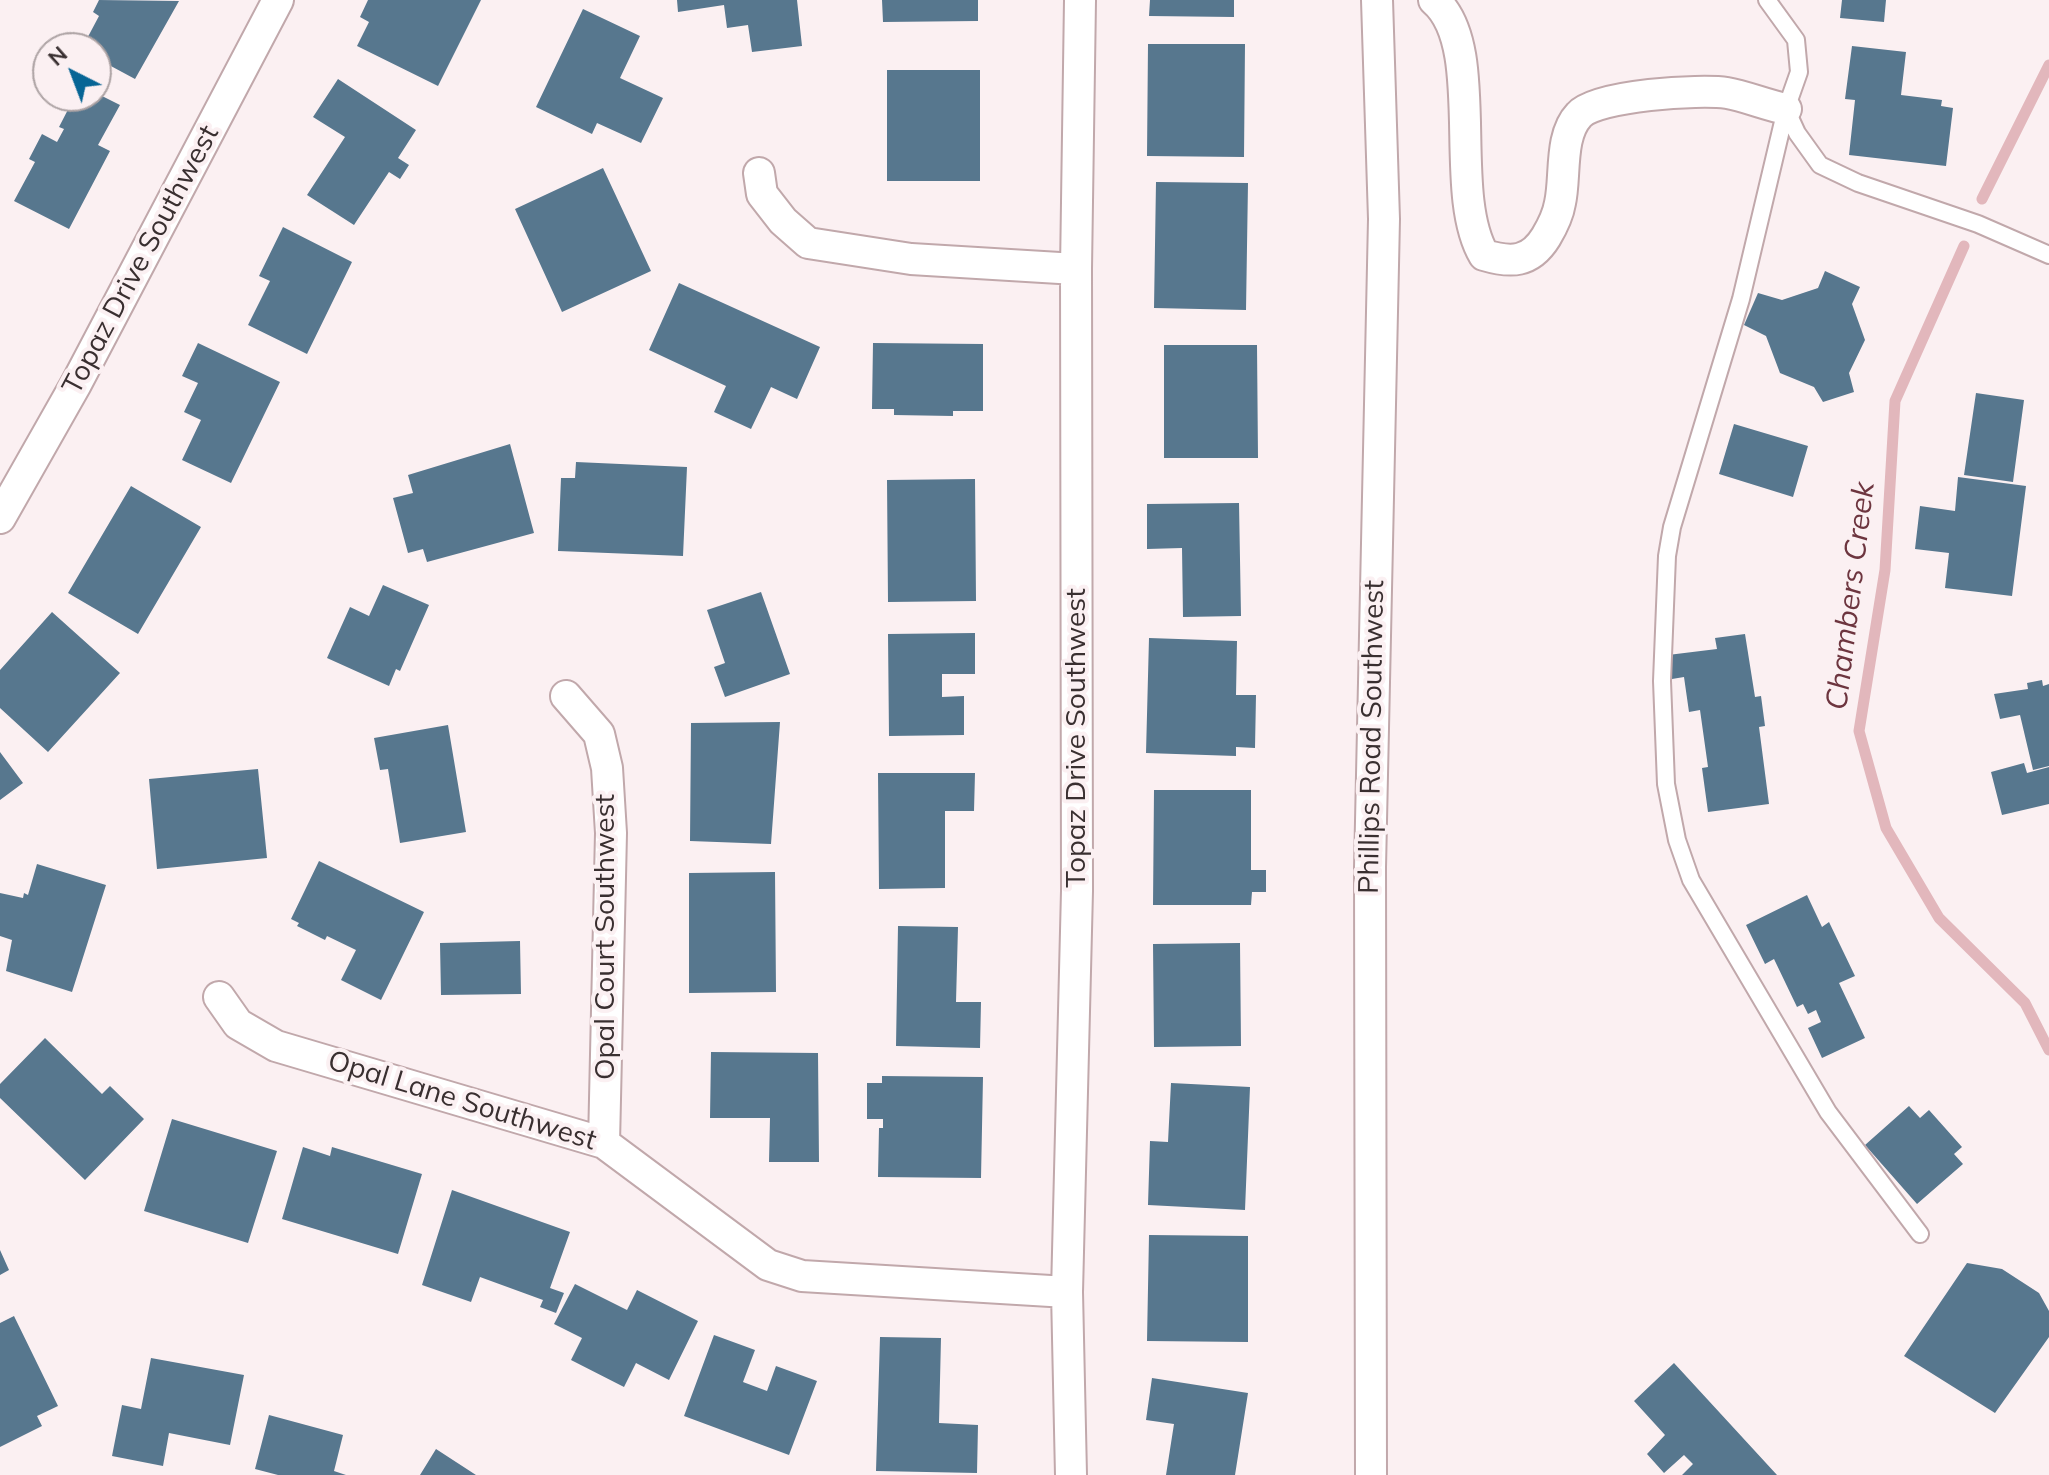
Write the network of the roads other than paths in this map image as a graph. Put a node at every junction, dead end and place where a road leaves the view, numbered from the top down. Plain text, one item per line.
1 (278, 0) edge
2 (1080, 0) edge
3 (1377, 0) edge
4 (1434, 0) edge
5 (1767, 0) edge
6 (1786, 109) junction
7 (759, 173) dead end
8 (2049, 255) edge
9 (1076, 269) junction
10 (0, 518) edge
11 (566, 696) dead end
12 (219, 997) dead end
13 (604, 1143) junction
14 (1920, 1234) dead end
15 (1067, 1292) junction
16 (1071, 1475) edge
17 (1371, 1475) edge

1 - 10 street, Topaz Drive Southwest
2 - 9 street, Topaz Drive Southwest
3 - 17 street, Phillips Road Southwest
4 - 6 street
5 - 6 lane
6 - 8 lane
6 - 14 lane
7 - 9 street
9 - 15 street, Topaz Drive Southwest
11 - 13 street, Opal Court Southwest
12 - 13 street, Opal Lane Southwest
13 - 15 street, Opal Lane Southwest
15 - 16 street, Topaz Drive Southwest

